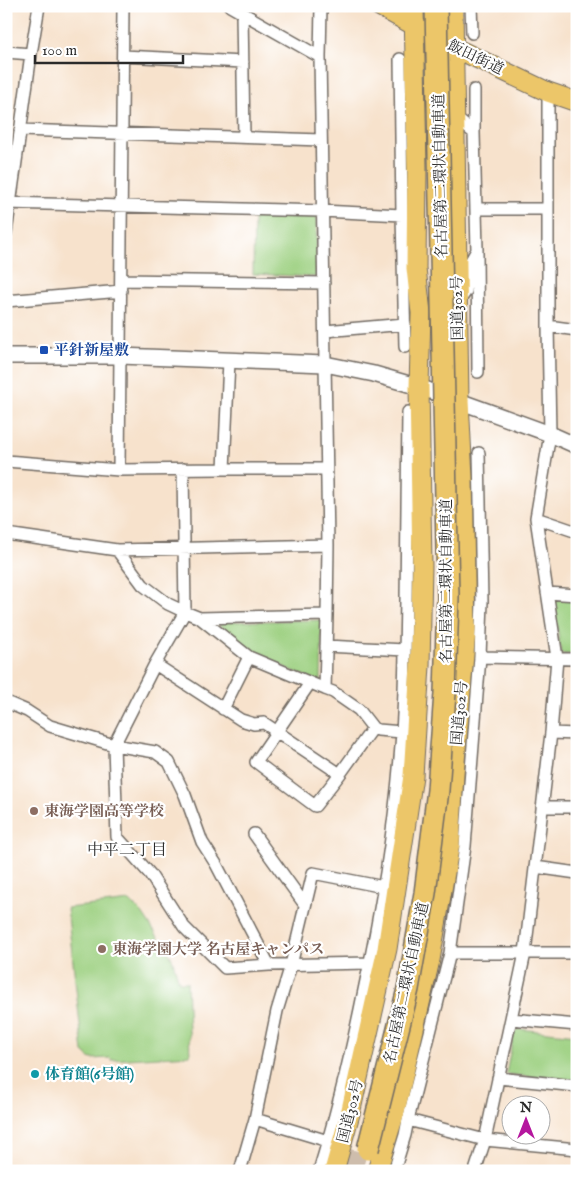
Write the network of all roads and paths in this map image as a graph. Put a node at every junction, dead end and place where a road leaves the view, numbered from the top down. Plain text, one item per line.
1 (39, 6) edge
2 (123, 6) edge
3 (230, 6) edge
4 (321, 6) edge
5 (379, 6) edge
6 (414, 6) edge
7 (422, 6) edge
8 (436, 6) edge
9 (453, 6) edge
10 (471, 6) edge
11 (242, 13) junction
12 (415, 26) junction
13 (472, 33) dead end
14 (453, 47) junction
15 (6, 52) edge
16 (31, 54) junction
17 (122, 56) junction
18 (320, 57) junction
19 (400, 59) dead end
20 (243, 62) junction
21 (474, 90) dead end
22 (548, 92) junction
23 (577, 102) edge
24 (455, 117) junction
25 (20, 130) junction
26 (122, 133) junction
27 (474, 133) junction
28 (244, 137) junction
29 (321, 140) junction
30 (409, 173) junction
31 (8, 202) edge
32 (121, 206) junction
33 (476, 209) junction
34 (548, 209) junction
35 (322, 211) junction
36 (402, 215) junction
37 (6, 233) edge
38 (477, 250) junction
39 (403, 252) junction
40 (324, 283) junction
41 (121, 285) junction
42 (6, 301) edge
43 (457, 303) junction
44 (421, 313) junction
45 (405, 324) junction
46 (548, 326) junction
47 (577, 330) edge
48 (324, 331) junction
49 (405, 347) dead end
50 (6, 356) edge
51 (120, 356) junction
52 (229, 360) junction
53 (325, 364) junction
54 (478, 372) dead end
55 (419, 388) junction
56 (458, 400) junction
57 (408, 412) dead end
58 (550, 434) junction
59 (577, 446) edge
60 (479, 453) dead end
61 (6, 461) edge
62 (184, 469) junction
63 (224, 469) junction
64 (326, 469) junction
65 (120, 470) junction
66 (463, 477) junction
67 (480, 493) junction
68 (536, 518) junction
69 (414, 529) junction
70 (577, 532) edge
71 (6, 534) edge
72 (328, 545) junction
73 (184, 549) junction
74 (117, 550) junction
75 (547, 593) junction
76 (577, 595) edge
77 (185, 612) junction
78 (327, 615) junction
79 (200, 618) junction
80 (326, 646) junction
81 (405, 650) junction
82 (249, 656) junction
83 (480, 658) junction
84 (557, 658) junction
85 (577, 659) edge
86 (155, 664) junction
87 (310, 683) junction
88 (325, 689) junction
89 (6, 702) edge
90 (223, 709) junction
91 (373, 728) junction
92 (276, 732) junction
93 (402, 732) junction
94 (551, 733) junction
95 (577, 734) edge
96 (114, 745) junction
97 (340, 774) junction
98 (542, 807) junction
99 (577, 807) edge
100 (254, 834) dead end
101 (535, 867) junction
102 (577, 873) edge
103 (384, 887) junction
104 (305, 905) junction
105 (450, 953) junction
106 (525, 953) junction
107 (577, 953) edge
108 (370, 963) junction
109 (269, 965) junction
110 (292, 965) junction
111 (511, 1020) junction
112 (577, 1025) edge
113 (498, 1078) junction
114 (577, 1086) edge
115 (255, 1119) junction
116 (408, 1120) junction
117 (484, 1140) junction
118 (328, 1142) junction
119 (577, 1149) edge
120 (240, 1171) edge
121 (319, 1171) edge
122 (334, 1171) edge
123 (377, 1171) edge
124 (394, 1171) edge
125 (475, 1171) edge

1 - 16 street
2 - 17 street
3 - 11 street
4 - 18 street
5 - 12 main road, 飯田街道
6 - 12 main road, 国道302号
7 - 8 highway, 名古屋第二環状自動車道, bridge
9 - 14 main road, 国道302号
10 - 13 street
11 - 18 street
11 - 20 street
12 - 14 main road, 飯田街道
12 - 30 main road, 国道302号
14 - 22 main road, 飯田街道
14 - 24 main road, 国道302号
15 - 16 street
16 - 25 street
17 - 20 street
17 - 26 street
18 - 29 street
19 - 30 street
20 - 28 street
21 - 27 street
22 - 23 main road, 飯田街道
22 - 34 street
24 - 27 street
24 - 43 main road, 国道302号
25 - 26 street
25 - 31 street
26 - 28 street
26 - 32 street
27 - 33 street
28 - 29 street
29 - 35 street
30 - 36 street
30 - 44 main road, 国道302号
31 - 32 street
31 - 37 street
32 - 35 street
32 - 41 street
33 - 34 street
33 - 38 street
34 - 46 street
35 - 36 street
35 - 40 street
36 - 39 street
38 - 43 street
38 - 54 street
39 - 44 street
39 - 45 street
40 - 41 street
40 - 48 street
41 - 42 street
41 - 51 street
43 - 56 main road, 国道302号
44 - 55 main road, 国道302号
45 - 48 street
45 - 49 street
46 - 47 street
46 - 58 street
48 - 53 street
50 - 51 street
51 - 52 street
51 - 65 street
52 - 53 street
52 - 63 street
53 - 55 street
53 - 64 street
55 - 56 street
55 - 69 main road, 国道302号
56 - 58 street
56 - 66 main road, 国道302号
57 - 69 street
58 - 59 street
58 - 68 street
60 - 67 street
61 - 65 street
62 - 63 street
62 - 65 street
62 - 73 street
63 - 64 street
64 - 72 street
66 - 67 street
66 - 123 main road, 国道302号
67 - 83 street
68 - 70 street
68 - 75 street
69 - 81 street
69 - 122 main road, 国道302号
71 - 74 street
72 - 73 street
72 - 78 street
73 - 74 street
73 - 77 street
74 - 77 street
75 - 76 street
75 - 84 street
77 - 79 street
77 - 86 street
78 - 79 street
78 - 80 street
79 - 82 street
80 - 81 street
80 - 88 street
81 - 93 street
82 - 87 street
82 - 90 street
83 - 84 street
83 - 105 street
84 - 85 street
84 - 94 street
86 - 90 street
86 - 96 street
87 - 88 street
87 - 92 street
88 - 91 street
89 - 96 street
90 - 92 street
91 - 93 street
91 - 97 street
92 - 97 street
92 - 97 street
93 - 103 street
94 - 95 street
94 - 98 street
96 - 109 street
96 - 109 street
98 - 99 street
98 - 101 street
100 - 104 street
101 - 102 street
101 - 106 street
103 - 104 street
103 - 108 street
104 - 110 street
105 - 106 street
105 - 116 street
106 - 107 street
106 - 111 street
108 - 110 street
108 - 118 street
109 - 110 street
110 - 115 street
111 - 112 street
111 - 113 street
113 - 114 street
113 - 117 street
115 - 118 street
115 - 120 street
116 - 117 street
116 - 124 street
117 - 119 street
117 - 125 street
118 - 121 street

